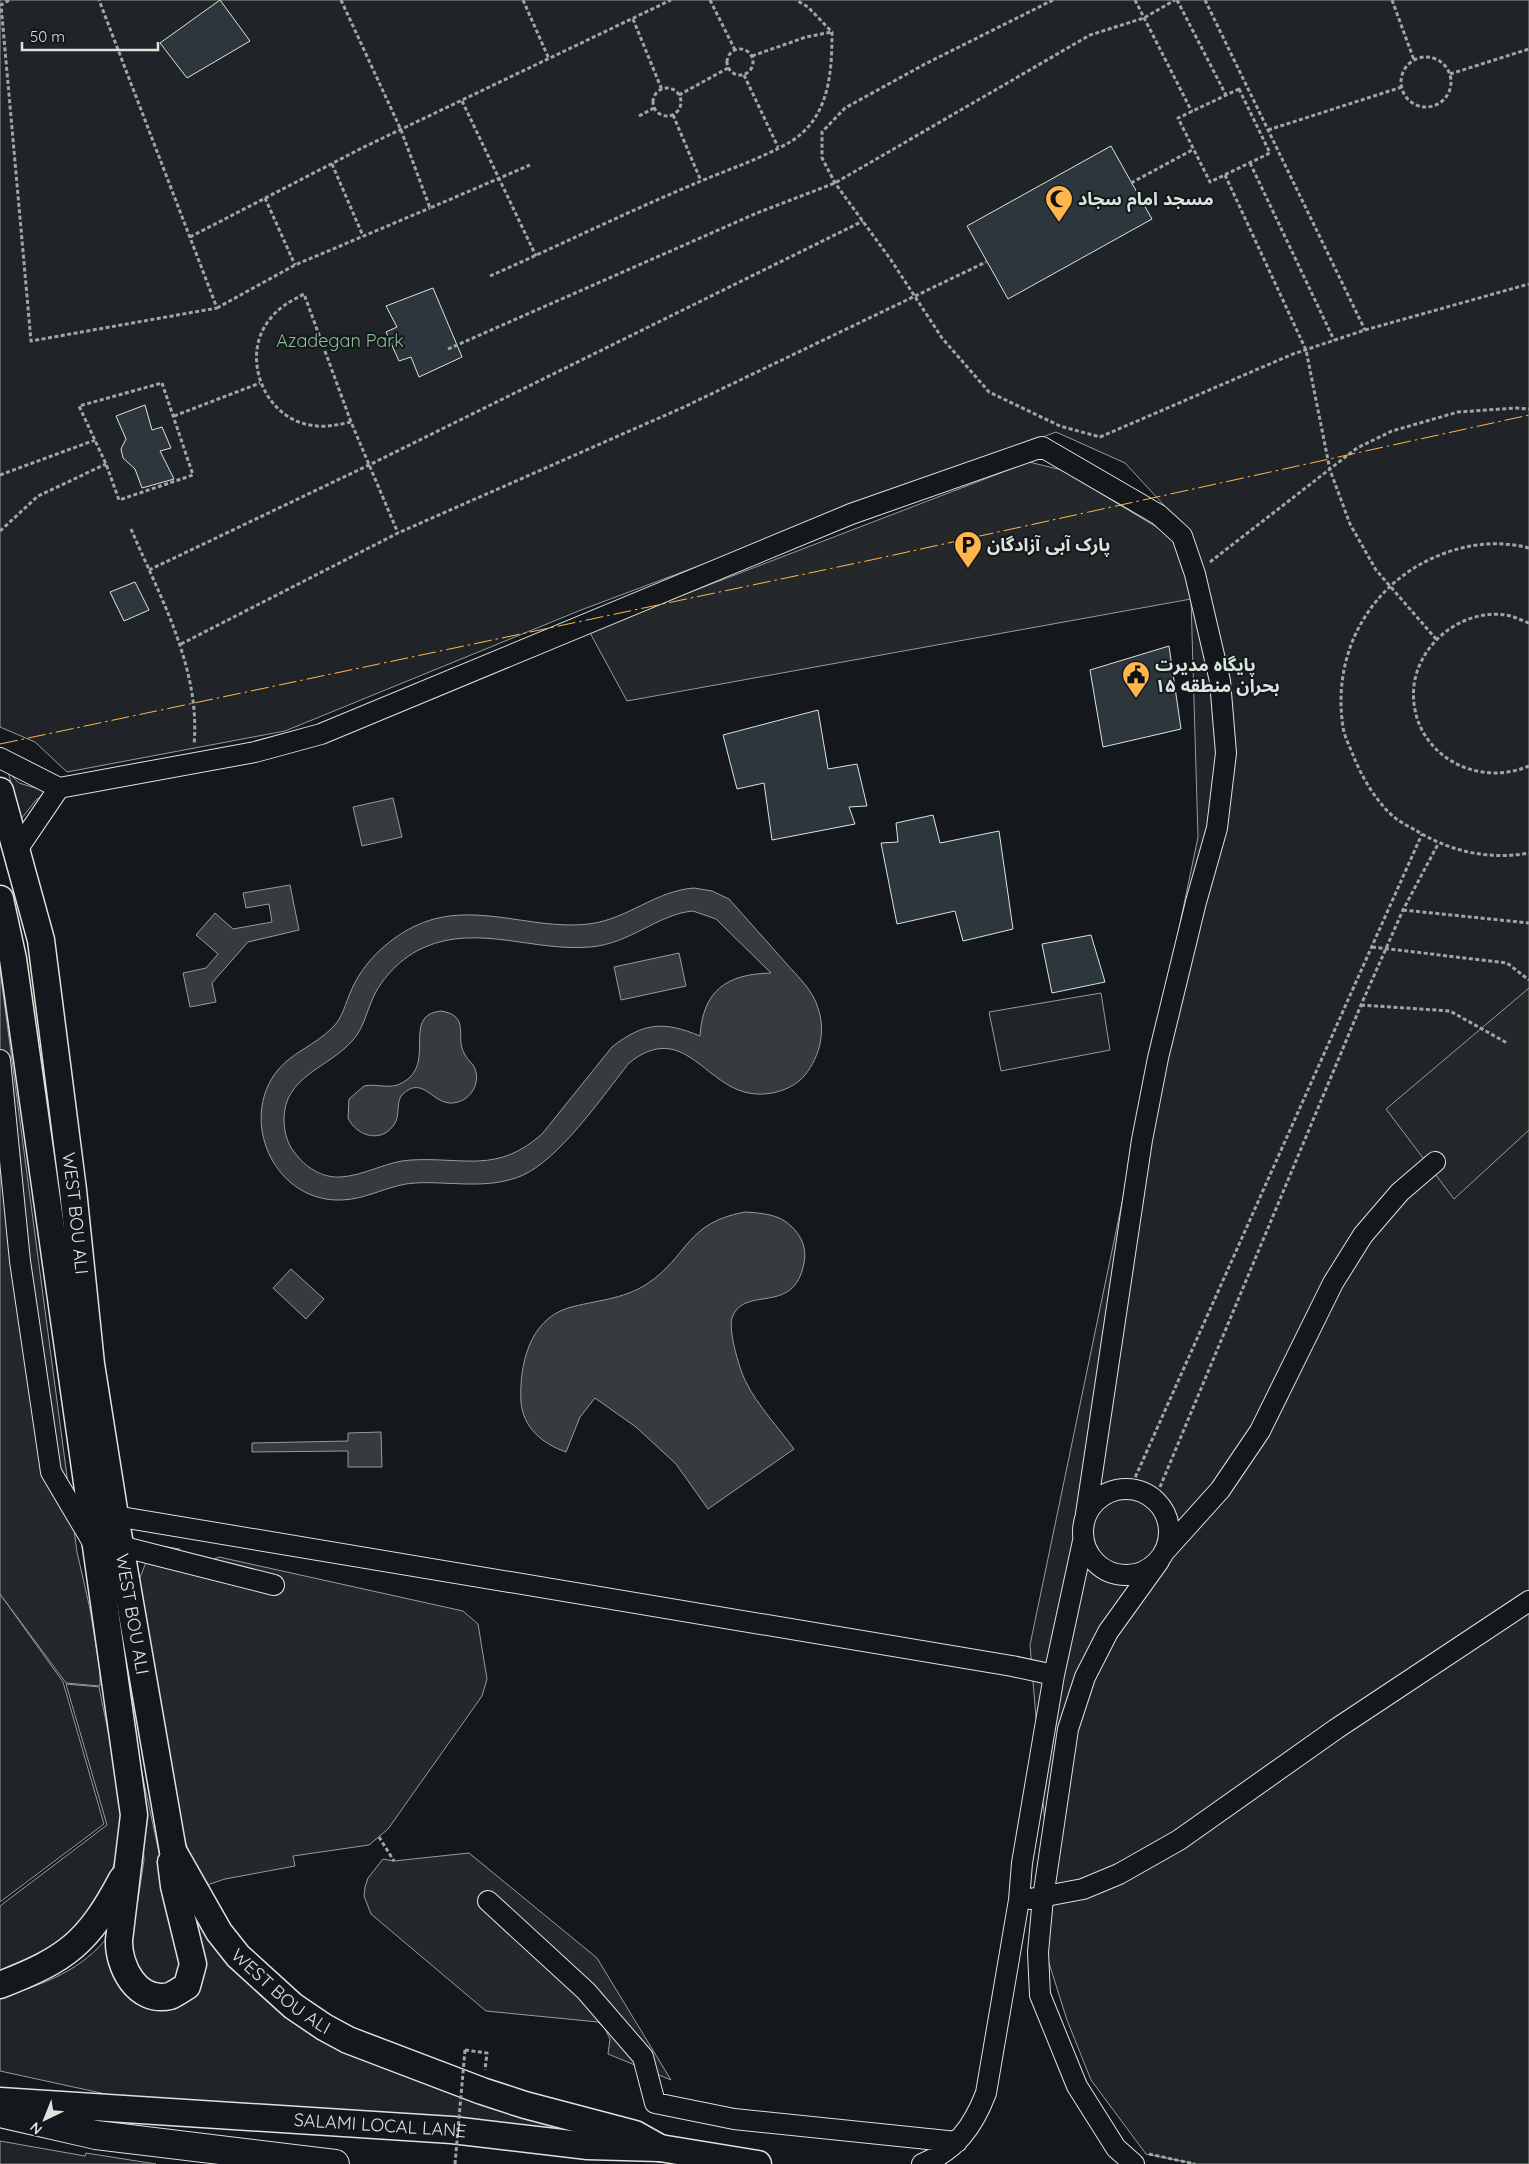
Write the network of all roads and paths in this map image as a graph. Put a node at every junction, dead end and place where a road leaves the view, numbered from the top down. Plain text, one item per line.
1 (9, 0) edge
2 (99, 0) edge
3 (341, 0) edge
4 (523, 0) edge
5 (672, 0) edge
6 (710, 0) edge
7 (796, 0) edge
8 (1053, 0) edge
9 (1135, 0) edge
10 (1176, 0) edge
11 (1205, 0) edge
12 (1392, 0) edge
13 (1144, 18) junction
14 (633, 19) junction
15 (832, 32) junction
16 (1529, 49) edge
17 (735, 50) junction
18 (752, 56) junction
19 (549, 59) junction
20 (1414, 60) junction
21 (728, 68) junction
22 (1450, 74) junction
23 (744, 75) junction
24 (1402, 87) junction
25 (662, 90) junction
26 (679, 95) junction
27 (1226, 95) junction
28 (462, 101) junction
29 (654, 108) junction
30 (1192, 112) junction
31 (673, 115) junction
32 (639, 116) dead end
33 (401, 130) junction
34 (1268, 130) junction
35 (778, 147) junction
36 (1194, 150) junction
37 (1250, 163) junction
38 (332, 164) junction
39 (530, 165) dead end
40 (1225, 175) junction
41 (498, 177) junction
42 (701, 181) junction
43 (836, 183) junction
44 (1131, 183) dead end
45 (265, 198) junction
46 (430, 208) junction
47 (863, 222) junction
48 (363, 236) junction
49 (190, 237) junction
50 (536, 256) junction
51 (986, 262) dead end
52 (294, 264) junction
53 (490, 276) dead end
54 (1529, 284) edge
55 (914, 295) junction
56 (216, 308) junction
57 (1365, 330) junction
58 (1334, 340) junction
59 (448, 349) dead end
60 (1306, 350) junction
61 (260, 383) junction
62 (1529, 409) edge
63 (174, 416) junction
64 (351, 422) junction
65 (95, 440) junction
66 (106, 464) junction
67 (370, 465) junction
68 (1330, 470) junction
69 (0, 475) edge
70 (131, 529) dead end
71 (0, 531) edge
72 (398, 533) junction
73 (1529, 548) edge
74 (148, 570) junction
75 (1195, 574) junction
76 (1389, 585) junction
77 (1529, 623) edge
78 (1436, 639) junction
79 (181, 644) junction
80 (0, 758) edge
81 (185, 764) junction
82 (1529, 766) edge
83 (60, 788) junction
84 (0, 790) edge
85 (1422, 834) junction
86 (1438, 844) junction
87 (18, 850) junction
88 (1529, 852) edge
89 (0, 899) edge
90 (1403, 910) junction
91 (1529, 923) edge
92 (1372, 947) junction
93 (1386, 948) junction
94 (1529, 980) edge
95 (1361, 1005) junction
96 (1507, 1043) dead end
97 (0, 1060) edge
98 (1436, 1162) dead end
99 (1130, 1488) junction
100 (1155, 1499) junction
101 (1086, 1514) junction
102 (115, 1516) junction
103 (1083, 1541) junction
104 (108, 1547) junction
105 (1163, 1556) junction
106 (274, 1585) dead end
107 (1529, 1601) edge
108 (1054, 1675) junction
109 (379, 1837) dead end
110 (173, 1852) junction
111 (394, 1861) dead end
112 (130, 1865) junction
113 (1043, 1898) junction
114 (1018, 1900) junction
115 (488, 1901) dead end
116 (0, 1985) edge
117 (488, 2053) dead end
118 (0, 2101) edge
119 (0, 2113) edge
120 (957, 2142) junction
121 (660, 2148) junction
122 (1116, 2148) junction
123 (335, 2164) edge
124 (455, 2164) edge
125 (758, 2164) edge
126 (922, 2164) edge
127 (1134, 2164) edge
128 (1195, 2164) edge

1 - 56 path
2 - 49 path
3 - 33 path
4 - 19 path
5 - 14 path
6 - 17 path
7 - 15 path
8 - 43 path
9 - 13 path
10 - 13 path
10 - 27 path
11 - 34 path
12 - 20 path
13 - 30 path
13 - 43 path
14 - 19 path
14 - 25 path
15 - 18 path
15 - 35 path
16 - 22 path
17 - 18 path
17 - 21 path
18 - 23 path
19 - 28 path
20 - 22 path
20 - 24 path
21 - 23 path
21 - 26 path
22 - 24 path
23 - 35 path
24 - 34 path
25 - 26 path
25 - 29 path
26 - 31 path
27 - 30 path
27 - 37 path
28 - 33 path
28 - 41 path
29 - 31 path
29 - 32 path
30 - 36 path
31 - 42 path
33 - 38 path
33 - 46 path
34 - 57 path
35 - 42 path
36 - 40 path
36 - 44 path
37 - 40 path
37 - 58 path
38 - 45 path
38 - 48 path
39 - 41 path
40 - 60 path
41 - 46 path
41 - 50 path
42 - 50 path
43 - 47 path
43 - 59 path
45 - 49 path
45 - 52 path
46 - 48 path
47 - 55 path
47 - 67 path
48 - 52 path
49 - 56 path
50 - 53 path
51 - 55 path
52 - 56 path
54 - 57 path
55 - 60 path
55 - 72 path
57 - 58 path
58 - 60 path
60 - 68 path
61 - 63 path
61 - 64 path
61 - 64 path
62 - 68 path
63 - 65 path
63 - 66 path
64 - 67 path
65 - 66 path
65 - 69 path
66 - 71 path
67 - 72 path
67 - 74 path
68 - 75 path
68 - 76 path
70 - 74 path
72 - 79 path
73 - 76 path
74 - 79 path
75 - 81 street
75 - 101 street
76 - 78 path
76 - 85 path
77 - 78 path
78 - 82 path
79 - 81 path
80 - 83 street
81 - 83 street
83 - 87 street
84 - 87 main road, WEST BOU ALI
85 - 86 path
85 - 92 path
86 - 88 path
86 - 90 path
87 - 102 main road, WEST BOU ALI
89 - 104 main road, WEST BOU ALI
90 - 91 path
90 - 93 path
92 - 93 path
92 - 99 path
93 - 94 path
93 - 95 path
95 - 96 path
95 - 100 path
97 - 104 street
98 - 105 street
99 - 100 street
99 - 101 street
100 - 105 street
101 - 103 street
102 - 104 main road, WEST BOU ALI
102 - 108 street
103 - 105 street
103 - 108 street
104 - 106 street
104 - 110 main road, WEST BOU ALI
104 - 112 main road, WEST BOU ALI
105 - 113 street
107 - 113 street
108 - 114 street
109 - 111 path
110 - 112 main road
110 - 121 main road, WEST BOU ALI
112 - 116 main road, WEST BOU ALI
113 - 114 street
113 - 122 street
114 - 120 street
115 - 120 street
117 - 124 path, bridge
118 - 121 main road, SALAMI LOCAL LANE
119 - 123 highway
120 - 126 street
121 - 125 main road, SALAMI LOCAL LANE
122 - 127 street
122 - 128 path

